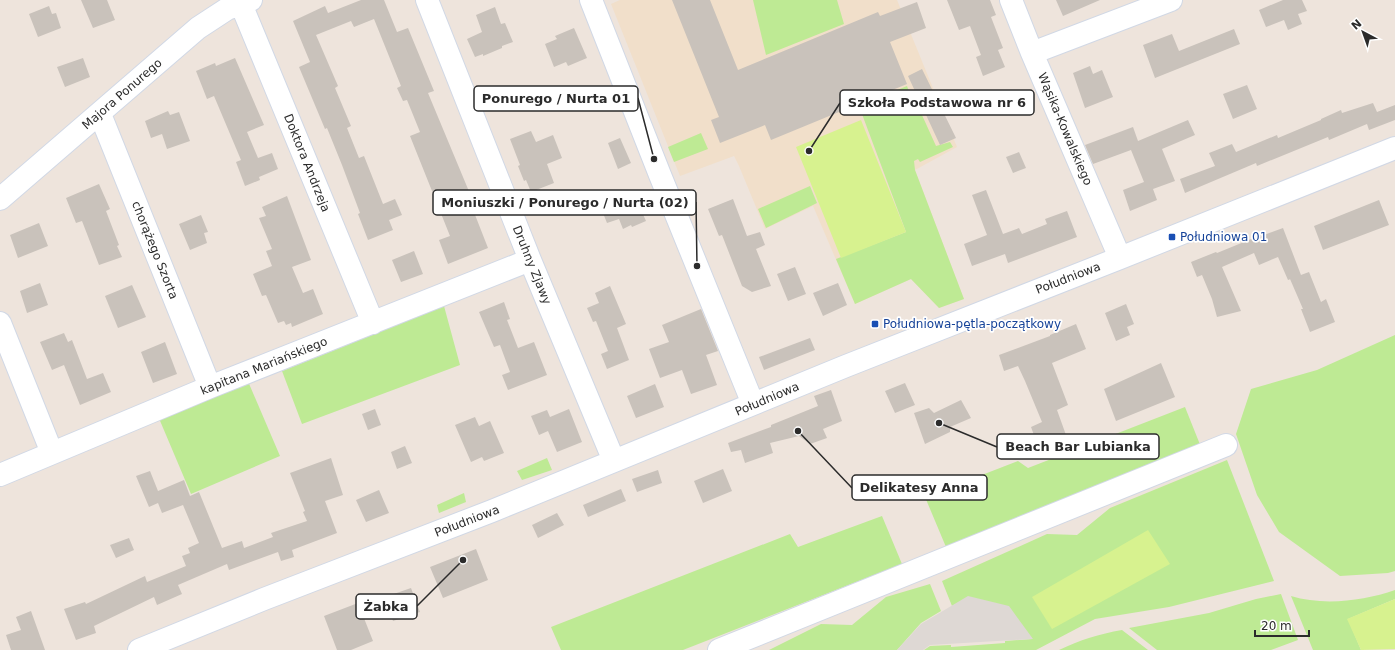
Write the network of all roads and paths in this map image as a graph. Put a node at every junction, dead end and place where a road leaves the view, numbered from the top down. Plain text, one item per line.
1 (427, 0) edge
2 (591, 0) edge
3 (1011, 0) edge
4 (1171, 0) edge
5 (246, 2) edge
6 (1032, 53) junction
7 (100, 114) junction
8 (1395, 148) edge
9 (0, 199) edge
10 (1120, 258) junction
11 (530, 260) junction
12 (0, 323) edge
13 (373, 323) junction
14 (210, 387) junction
15 (754, 404) junction
16 (1226, 446) dead end
17 (52, 453) junction
18 (614, 461) junction
19 (0, 475) edge
20 (139, 650) edge
21 (719, 650) edge

1 - 11 street, Druhny Zjawy
2 - 15 street
3 - 6 street, Wąsika-Kowalskiego
4 - 6 street
5 - 7 street, Majora Ponurego
5 - 13 street, Doktora Andrzeja
6 - 10 street, Wąsika-Kowalskiego
7 - 9 street, Majora Ponurego
7 - 14 street, chorążego Szorta
8 - 10 street, Południowa
10 - 15 street, Południowa
11 - 13 street, kapitana Mariańskiego
11 - 18 street, Druhny Zjawy
12 - 17 street
13 - 14 street, kapitana Mariańskiego
14 - 17 street, kapitana Mariańskiego
15 - 18 street, Południowa
16 - 21 street
17 - 19 street, kapitana Mariańskiego
18 - 20 street, Południowa

